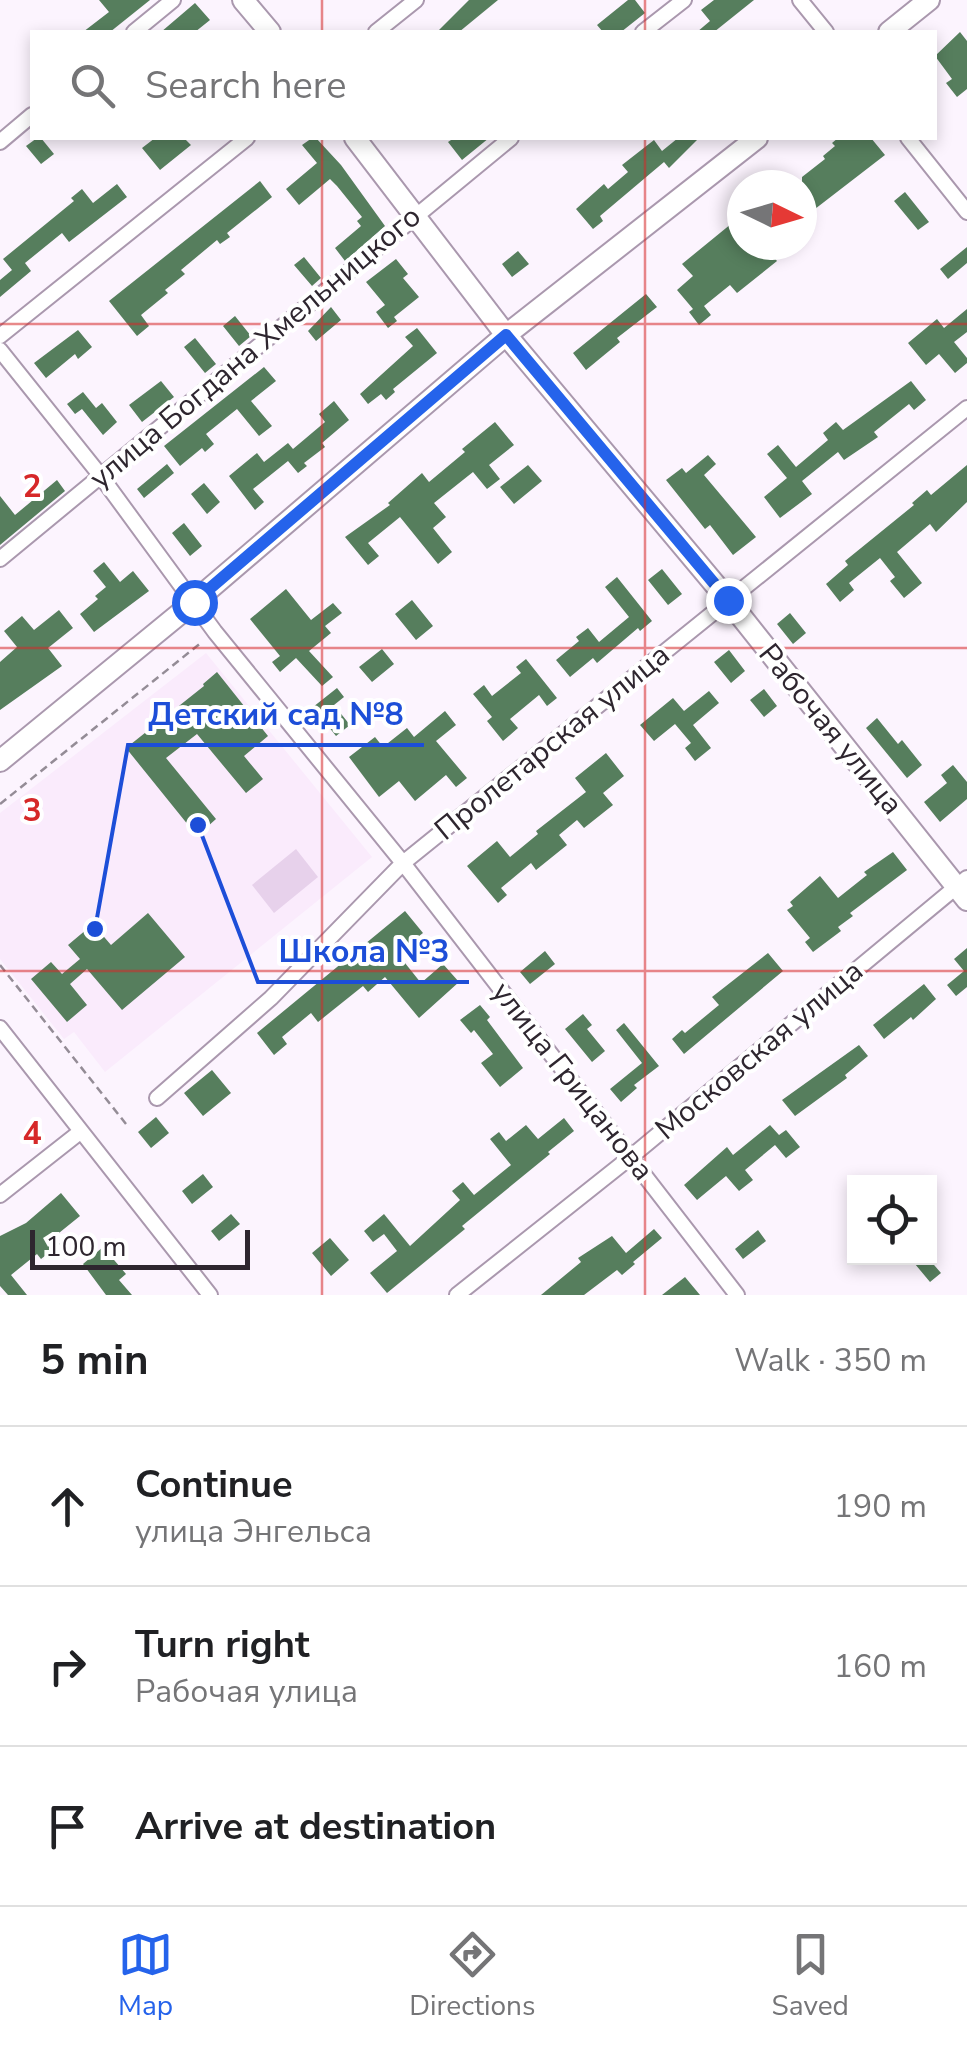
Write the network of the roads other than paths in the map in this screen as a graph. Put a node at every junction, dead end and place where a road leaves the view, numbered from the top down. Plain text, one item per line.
1 (173, 0) edge
2 (242, 0) edge
3 (416, 0) edge
4 (684, 0) edge
5 (800, 0) edge
6 (929, 0) edge
7 (136, 30) edge
8 (268, 30) edge
9 (378, 30) edge
10 (646, 30) edge
11 (824, 30) edge
12 (892, 30) edge
13 (30, 117) edge
14 (245, 140) edge
15 (357, 140) edge
16 (508, 140) edge
17 (754, 140) edge
18 (910, 140) edge
19 (0, 142) edge
20 (967, 212) edge
21 (415, 214) junction
22 (506, 335) junction
23 (0, 336) edge
24 (0, 350) edge
25 (967, 408) edge
26 (100, 475) junction
27 (0, 559) edge
28 (728, 600) junction
29 (194, 602) junction
30 (0, 761) edge
31 (403, 863) junction
32 (963, 888) edge
33 (0, 1028) edge
34 (157, 1098) dead end
35 (80, 1132) junction
36 (632, 1156) junction
37 (0, 1195) edge
38 (210, 1295) edge
39 (456, 1295) edge
40 (737, 1295) edge

1 - 7 street
2 - 8 street
3 - 9 street
4 - 10 street
5 - 11 street
6 - 12 street
13 - 19 street
14 - 23 street
15 - 21 street, Рабочая улица
16 - 21 street, улица Богдана Хмельницкого
17 - 22 street
18 - 20 street
21 - 22 street, Рабочая улица
21 - 26 street, улица Богдана Хмельницкого
22 - 28 street, Рабочая улица
22 - 29 street
24 - 26 street, улица Грицанова
25 - 28 street, Пролетарская улица
26 - 27 street, улица Богдана Хмельницкого
26 - 29 street, улица Грицанова
28 - 31 street, Пролетарская улица
28 - 32 street, Рабочая улица
29 - 30 street
29 - 31 street, улица Грицанова
31 - 34 street, Пролетарская улица
31 - 36 street, улица Грицанова
32 - 36 street, Московская улица
33 - 35 street
35 - 37 street
35 - 38 street
36 - 39 street, Московская улица
36 - 40 street, улица Грицанова

